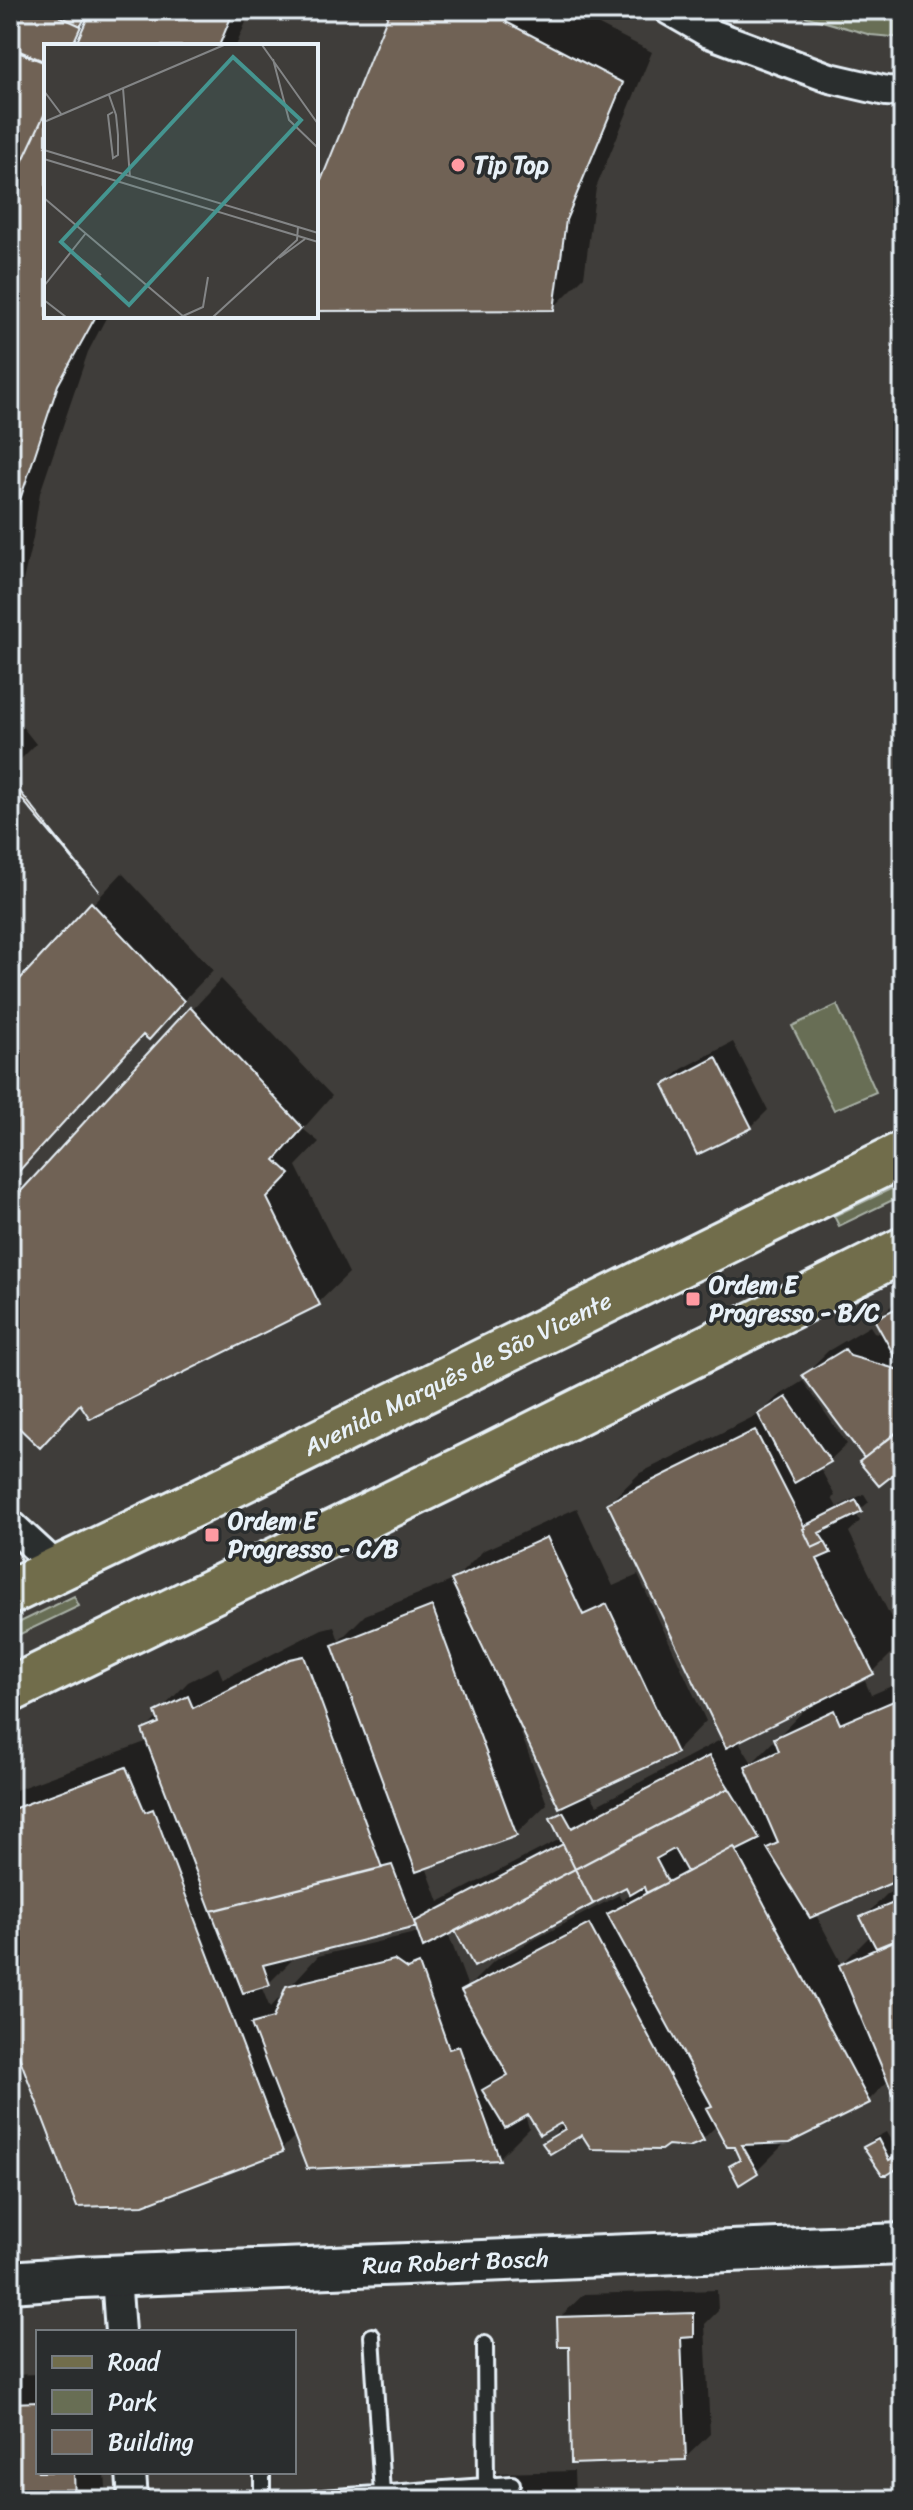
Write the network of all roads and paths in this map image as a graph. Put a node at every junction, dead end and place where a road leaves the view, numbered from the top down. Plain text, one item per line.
1 (669, 10) edge
2 (712, 22) edge
3 (903, 92) edge
4 (903, 1154) edge
5 (903, 1250) edge
6 (10, 1524) edge
7 (59, 1569) junction
8 (10, 1592) edge
9 (10, 1690) edge
10 (903, 2244) edge
11 (116, 2276) junction
12 (10, 2282) edge
13 (120, 2330) edge
14 (372, 2336) dead end
15 (485, 2344) dead end
16 (131, 2474) edge
17 (262, 2474) edge
18 (512, 2484) dead end
19 (486, 2486) junction
20 (382, 2493) junction
21 (133, 2500) edge
22 (262, 2500) edge
23 (295, 2500) edge

1 - 2 street
2 - 3 street
4 - 7 main road, Avenida Marquês de São Vicente
5 - 9 main road
6 - 7 street
7 - 8 main road, Avenida Marquês de São Vicente
10 - 11 street, Rua Robert Bosch
11 - 12 street, Rua Robert Bosch
11 - 13 street
14 - 20 lane
15 - 19 lane
16 - 21 street
17 - 22 lane
18 - 19 lane
19 - 20 lane
20 - 23 lane

